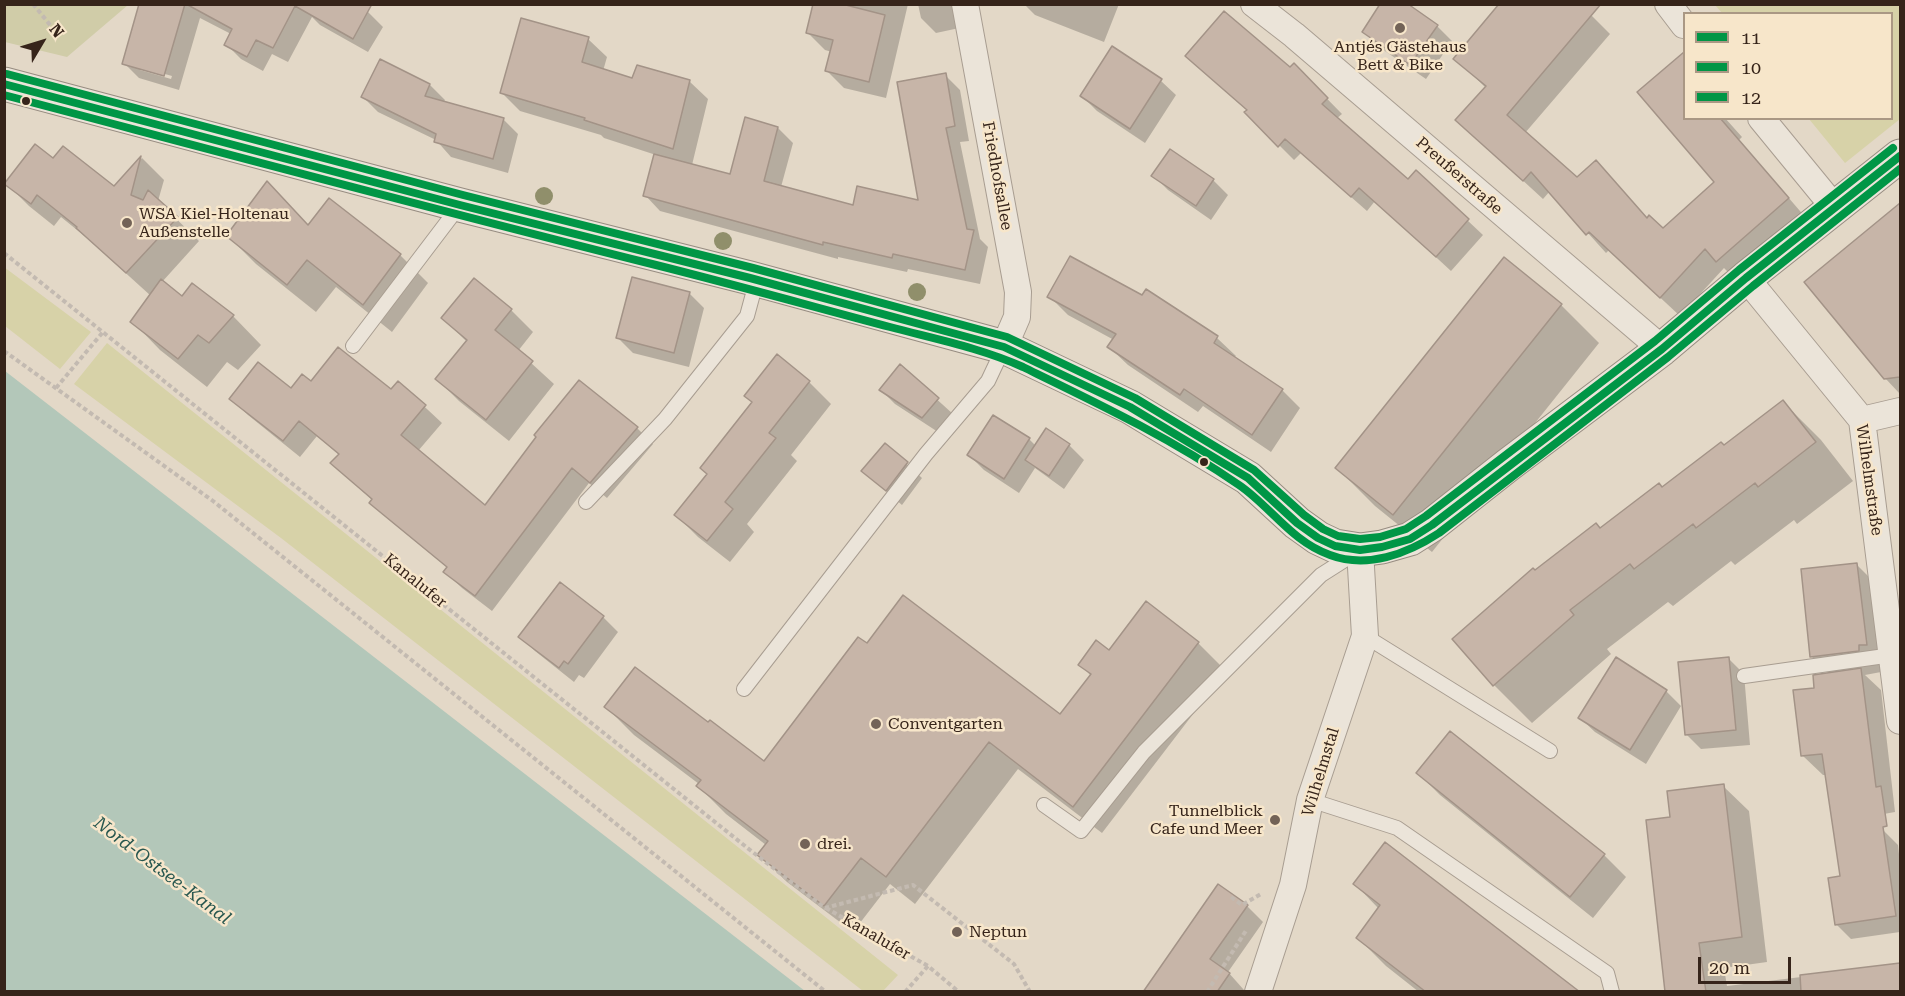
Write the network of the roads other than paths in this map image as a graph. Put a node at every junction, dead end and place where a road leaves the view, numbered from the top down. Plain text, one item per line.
1 (965, 4) edge
2 (1254, 4) edge
3 (1668, 4) edge
4 (1683, 24) edge
5 (4, 84) edge
6 (1763, 120) edge
7 (1900, 156) edge
8 (460, 205) junction
9 (1834, 207) junction
10 (1746, 278) junction
11 (757, 279) junction
12 (352, 346) dead end
13 (1004, 347) junction
14 (1662, 350) junction
15 (1900, 411) edge
16 (1862, 420) junction
17 (586, 502) dead end
18 (1360, 550) junction
19 (1365, 636) junction
20 (1892, 655) junction
21 (1744, 676) dead end
22 (744, 690) dead end
23 (1900, 721) edge
24 (1550, 751) dead end
25 (1311, 800) junction
26 (1044, 805) dead end
27 (1258, 992) edge
28 (1612, 992) edge

1 - 13 street, Friedhofsallee
2 - 14 street, Preußerstraße
3 - 4 street
5 - 8 street
6 - 9 street
7 - 9 street
8 - 11 street
8 - 12 lane
9 - 10 street
10 - 14 street
10 - 16 street, Wilhelmstraße
11 - 13 street
11 - 17 lane
13 - 18 street
13 - 22 lane
14 - 18 street
15 - 16 street
16 - 20 street, Wilhelmstraße
18 - 19 street, Wilhelmstal
18 - 26 lane
19 - 24 lane
19 - 25 street, Wilhelmstal
20 - 21 lane
20 - 23 street, Wilhelmstraße
25 - 27 street, Wilhelmstal
25 - 28 lane

